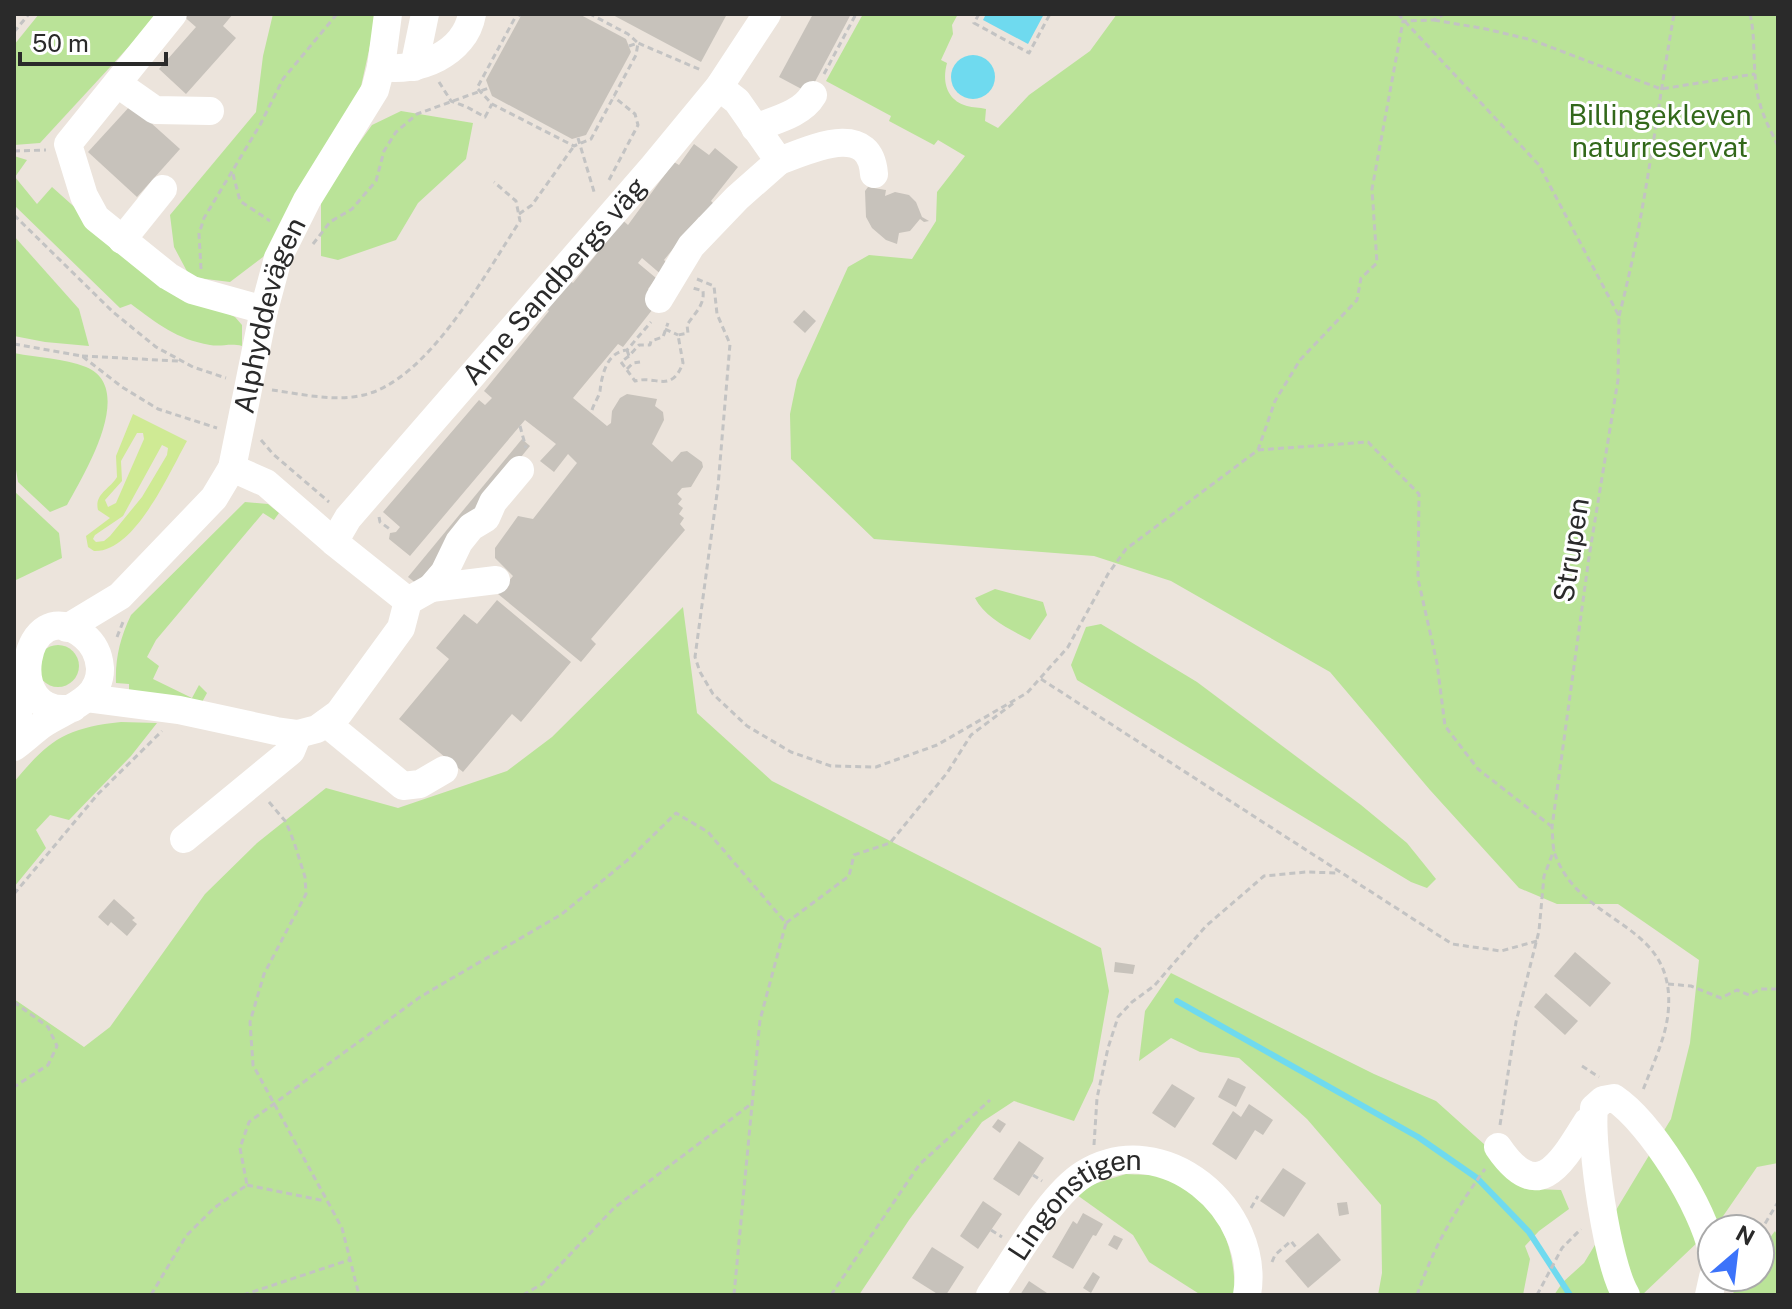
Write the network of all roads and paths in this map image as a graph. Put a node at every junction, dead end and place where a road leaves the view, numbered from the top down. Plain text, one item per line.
1 (29, 14) edge
2 (173, 14) edge
3 (337, 14) edge
4 (388, 14) edge
5 (425, 14) edge
6 (472, 14) edge
7 (590, 14) edge
8 (767, 14) edge
9 (856, 14) edge
10 (979, 14) edge
11 (1050, 14) edge
12 (1398, 14) edge
13 (1444, 14) edge
14 (1674, 14) edge
15 (1750, 14) edge
16 (521, 16) dead end
17 (1434, 20) junction
18 (1403, 21) junction
19 (14, 32) edge
20 (638, 43) junction
21 (629, 46) dead end
22 (381, 67) junction
23 (414, 67) junction
24 (1755, 74) junction
25 (714, 80) junction
26 (118, 84) junction
27 (489, 88) dead end
28 (1661, 89) junction
29 (483, 90) junction
30 (813, 95) joint
31 (614, 97) junction
32 (451, 101) junction
33 (492, 104) junction
34 (210, 111) dead end
35 (755, 128) junction
36 (578, 138) dead end
37 (68, 144) junction
38 (580, 144) junction
39 (574, 146) junction
40 (1778, 146) edge
41 (14, 151) edge
42 (779, 161) junction
43 (233, 171) junction
44 (874, 174) dead end
45 (494, 182) dead end
46 (606, 186) dead end
47 (163, 189) dead end
48 (594, 193) dead end
49 (519, 214) junction
50 (14, 215) edge
51 (289, 235) junction
52 (122, 240) junction
53 (694, 277) dead end
54 (192, 290) junction
55 (689, 290) dead end
56 (665, 309) junction
57 (264, 310) junction
58 (1619, 316) junction
59 (665, 329) junction
60 (678, 335) junction
61 (14, 344) edge
62 (627, 350) junction
63 (82, 356) junction
64 (629, 356) junction
65 (182, 361) junction
66 (640, 362) dead end
67 (627, 369) junction
68 (237, 381) dead end
69 (270, 390) dead end
70 (592, 410) dead end
71 (520, 426) dead end
72 (241, 430) junction
73 (1258, 450) junction
74 (524, 462) joint
75 (232, 468) junction
76 (341, 530) junction
77 (496, 580) dead end
78 (420, 594) junction
79 (120, 596) junction
80 (67, 628) junction
81 (99, 658) junction
82 (1040, 678) junction
83 (21, 686) junction
84 (1027, 693) junction
85 (80, 703) junction
86 (14, 722) edge
87 (326, 723) junction
88 (164, 730) dead end
89 (298, 734) junction
90 (14, 747) edge
91 (444, 770) dead end
92 (286, 822) dead end
93 (1552, 827) junction
94 (184, 839) dead end
95 (1554, 849) junction
96 (1342, 873) junction
97 (14, 894) edge
98 (786, 923) junction
99 (1537, 941) junction
100 (1668, 984) junction
101 (1778, 989) edge
102 (14, 1002) edge
103 (1582, 1066) dead end
104 (1601, 1078) dead end
105 (14, 1087) edge
106 (990, 1100) dead end
107 (276, 1103) junction
108 (751, 1104) junction
109 (1634, 1113) junction
110 (1592, 1122) junction
111 (1094, 1146) dead end
112 (1498, 1147) junction
113 (247, 1185) junction
114 (327, 1201) junction
115 (1603, 1206) junction
116 (1697, 1213) edge
117 (1298, 1250) dead end
118 (350, 1260) junction
119 (1270, 1267) dead end
120 (151, 1295) edge
121 (243, 1295) edge
122 (359, 1295) edge
123 (523, 1295) edge
124 (734, 1295) edge
125 (831, 1295) edge
126 (990, 1295) edge
127 (1247, 1295) edge
128 (1417, 1295) edge
129 (1537, 1295) edge
130 (1626, 1295) edge

1 - 19 path
2 - 26 street
3 - 43 path
4 - 22 street, Alphyddevägen
5 - 23 street
6 - 23 street
7 - 20 path
8 - 25 street, Arne Sandbergs väg
9 - 30 path
10 - 11 path
12 - 18 path, Strupen
13 - 17 path
14 - 28 path
15 - 24 path
16 - 33 path
17 - 18 path
17 - 28 path
18 - 58 path, Strupen
18 - 73 path
20 - 21 path
20 - 25 path
20 - 31 path
22 - 23 street
22 - 51 street, Alphyddevägen
24 - 28 path
24 - 40 path
25 - 35 street
25 - 76 street, Arne Sandbergs väg
26 - 34 street
26 - 37 street
27 - 29 path
28 - 58 path
29 - 32 path
29 - 38 path
30 - 35 street
31 - 39 path
31 - 46 path
32 - 33 path
32 - 51 path
33 - 39 path
35 - 42 street
36 - 38 path
37 - 41 path
37 - 52 street
38 - 48 path
39 - 49 path
42 - 44 street
42 - 56 street
43 - 51 path
43 - 54 path
45 - 49 path
47 - 52 street
49 - 69 path
50 - 65 path
51 - 57 street, Alphyddevägen
52 - 54 street
53 - 84 path
54 - 57 street
55 - 60 path
56 - 59 path
56 - 62 path
57 - 72 street, Alphyddevägen
58 - 93 path, Strupen
59 - 60 path
59 - 64 path
60 - 67 path
61 - 63 path
62 - 64 path
62 - 70 path
63 - 65 path
63 - 72 path
64 - 67 path
65 - 68 path
66 - 67 path
71 - 74 path
72 - 75 street, Alphyddevägen
72 - 76 path
73 - 82 path
73 - 93 path
74 - 78 street
75 - 76 street
75 - 79 street, Alphyddevägen
76 - 78 street
77 - 78 street
78 - 87 street
79 - 80 street, Alphyddevägen
79 - 81 street, Alphyddevägen
80 - 81 street
80 - 83 street
81 - 85 street
82 - 84 path
82 - 96 path
83 - 85 street
83 - 86 street
84 - 98 path
85 - 89 street
85 - 90 street
87 - 89 street
87 - 91 street
88 - 97 path
89 - 94 street
92 - 107 path
93 - 95 path, Strupen
95 - 99 path
95 - 100 path, Strupen
96 - 99 path
96 - 111 path
98 - 107 path
98 - 108 path
99 - 112 path
100 - 101 path
100 - 109 path, Strupen
102 - 105 path
103 - 104 path
106 - 125 path
107 - 113 path
107 - 114 path
108 - 123 path
108 - 124 path
109 - 110 street
109 - 116 street
110 - 112 street
110 - 115 street
112 - 128 path
113 - 114 path
113 - 120 path
114 - 118 path
115 - 129 path
115 - 130 street
117 - 119 path
118 - 121 path
118 - 122 path
126 - 127 street, Lingonstigen

